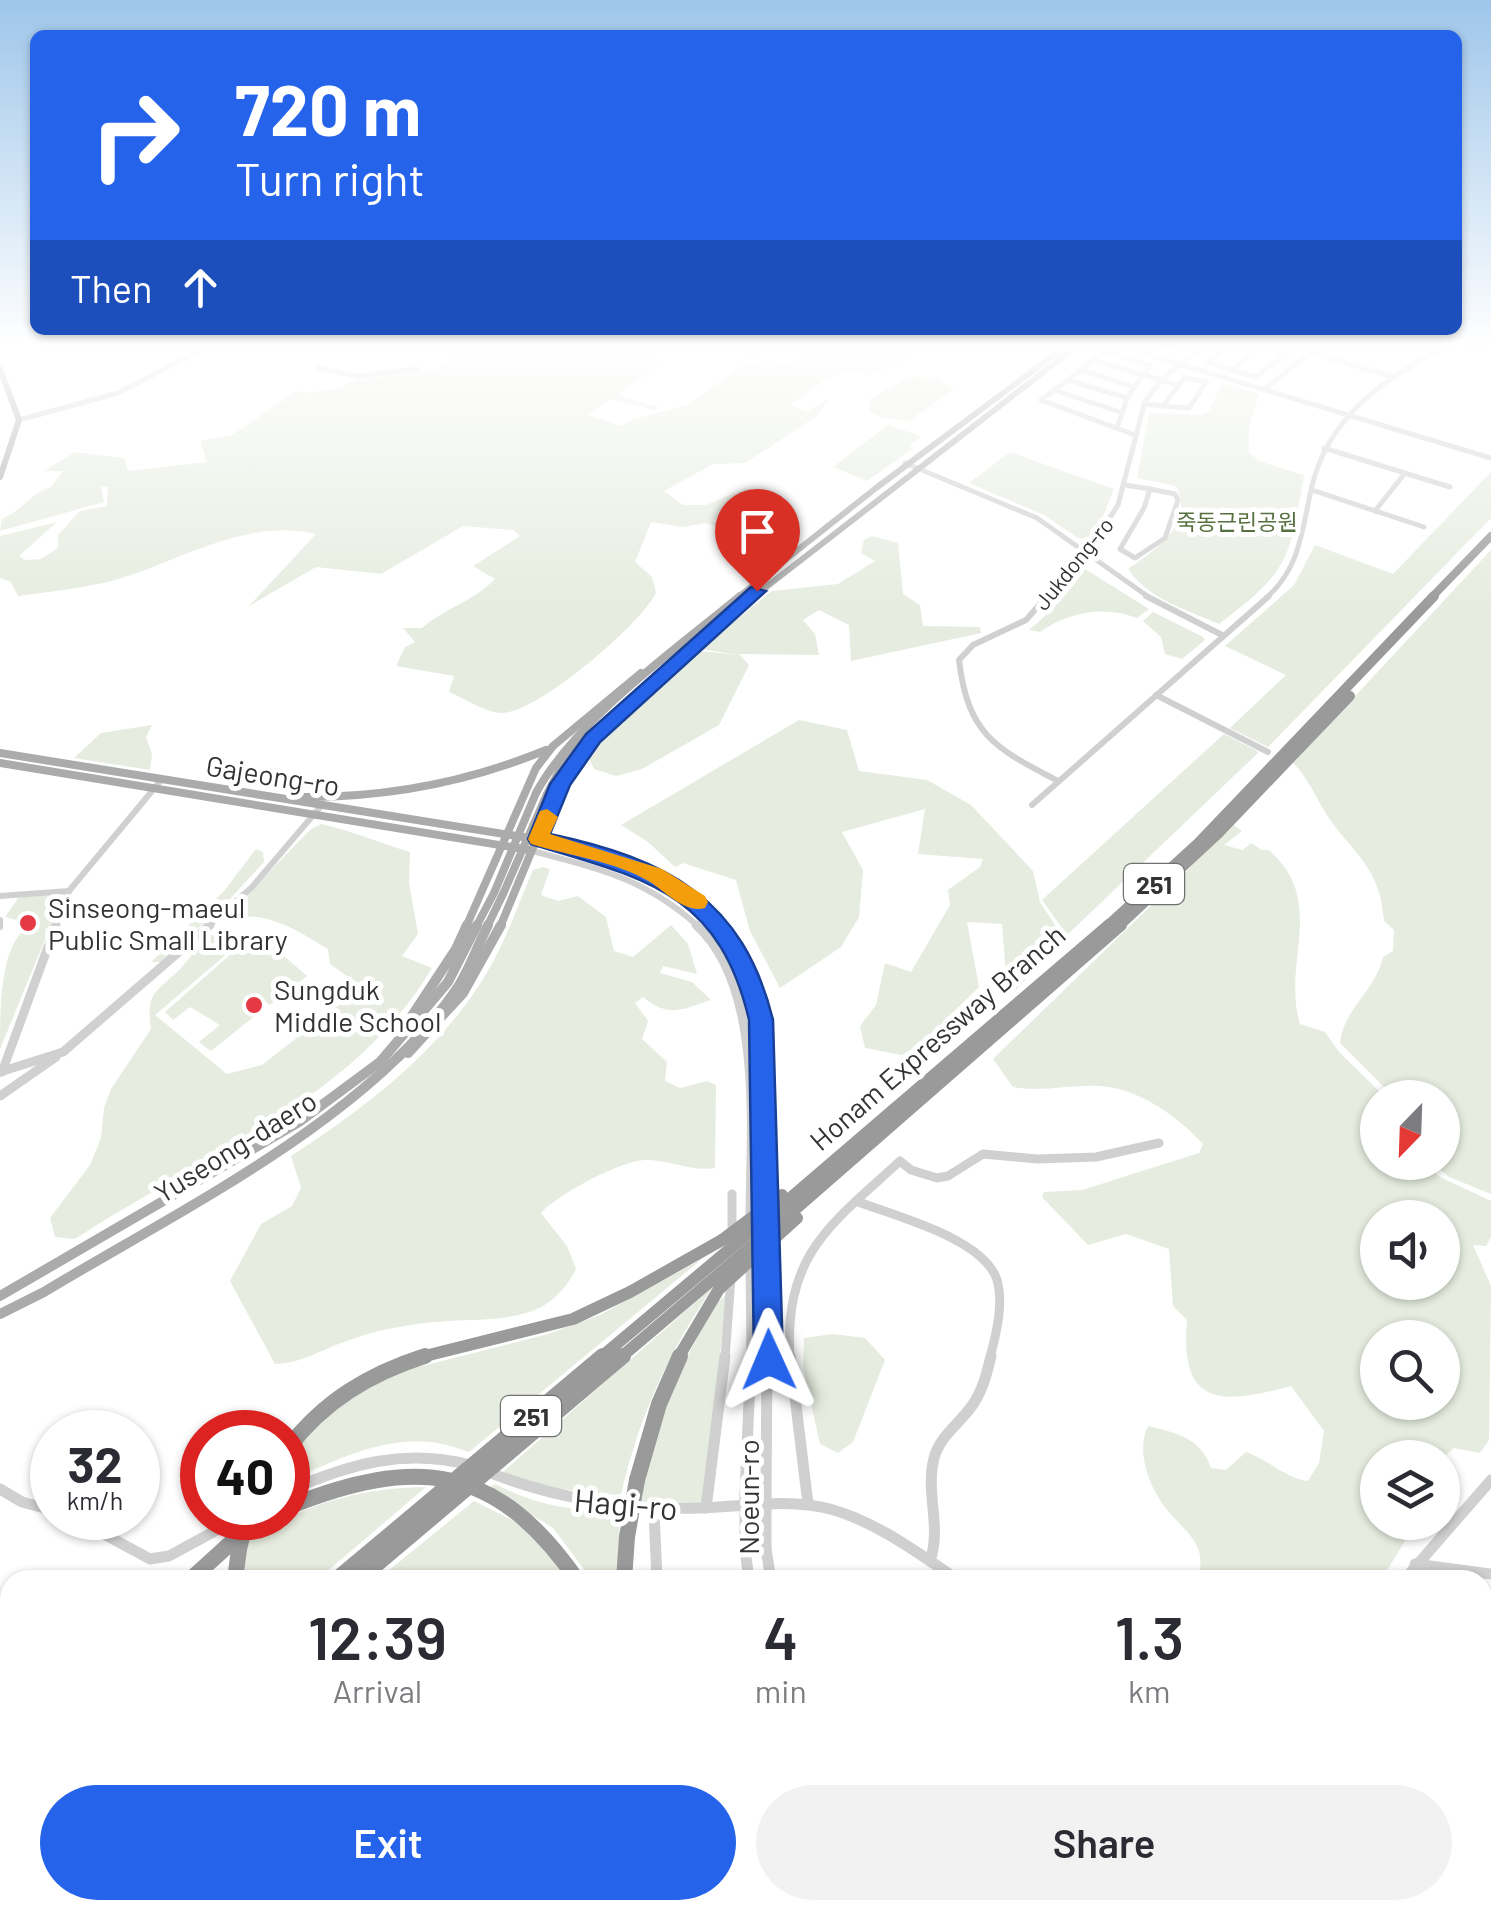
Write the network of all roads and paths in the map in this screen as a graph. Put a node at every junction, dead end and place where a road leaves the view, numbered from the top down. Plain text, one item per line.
1 (1134, 435) edge
2 (14, 436) edge
3 (948, 436) edge
4 (951, 436) edge
5 (1333, 436) edge
6 (1414, 436) edge
7 (1324, 448) junction
8 (1491, 458) edge
9 (909, 465) junction
10 (1405, 473) junction
11 (0, 477) edge
12 (1125, 486) junction
13 (1450, 486) dead end
14 (1150, 489) junction
15 (1312, 490) junction
16 (1375, 510) junction
17 (1424, 526) dead end
18 (1491, 536) edge
19 (1491, 545) edge
20 (1084, 552) junction
21 (699, 635) junction
22 (1222, 635) junction
23 (1156, 694) junction
24 (553, 746) junction
25 (1268, 752) dead end
26 (0, 753) edge
27 (0, 763) edge
28 (162, 780) junction
29 (1058, 781) junction
30 (155, 789) junction
31 (278, 798) junction
32 (1032, 804) dead end
33 (317, 810) junction
34 (507, 835) junction
35 (538, 839) junction
36 (501, 846) junction
37 (533, 851) junction
38 (69, 891) junction
39 (0, 896) edge
40 (64, 1052) junction
41 (1, 1072) edge
42 (945, 1075) junction
43 (351, 1091) junction
44 (0, 1096) edge
45 (1159, 1143) dead end
46 (732, 1194) dead end
47 (856, 1201) junction
48 (790, 1206) junction
49 (750, 1225) junction
50 (732, 1226) junction
51 (0, 1296) edge
52 (0, 1314) edge
53 (310, 1424) edge
54 (1491, 1480) edge
55 (310, 1482) edge
56 (0, 1489) edge
57 (310, 1500) edge
58 (30, 1504) edge
59 (808, 1504) junction
60 (706, 1508) junction
61 (654, 1510) junction
62 (115, 1540) edge
63 (198, 1540) edge
64 (234, 1540) edge
65 (243, 1540) edge
66 (930, 1561) junction
67 (1415, 1564) junction
68 (201, 1570) edge
69 (237, 1570) edge
70 (348, 1570) edge
71 (370, 1570) edge
72 (569, 1570) edge
73 (625, 1570) edge
74 (657, 1570) edge
75 (748, 1570) edge
76 (769, 1570) edge
77 (943, 1570) edge
78 (1411, 1570) edge
79 (1461, 1570) edge

1 - 12 street, Jukdong-ro
2 - 11 main road
3 - 9 main road, Yuseong-daero
4 - 9 main road, Yuseong-daero
5 - 7 street
6 - 8 street
7 - 10 street
7 - 15 street
9 - 20 street
9 - 21 main road, Yuseong-daero
10 - 13 street
10 - 16 street
12 - 14 street
12 - 20 street, Jukdong-ro
14 - 14 street
15 - 16 street
15 - 22 street
16 - 17 street
18 - 42 highway, Honam Expressway Branch / 251
19 - 42 highway, Honam Expressway Branch / 251
20 - 22 street
20 - 29 street, Jukdong-ro
21 - 24 main road
21 - 35 main road
21 - 43 main road, Yuseong-daero, bridge
22 - 23 street
23 - 25 street
23 - 29 street
24 - 31 main road
24 - 34 main road
26 - 28 main road, Gajeong-ro
27 - 30 main road, Gajeong-ro
28 - 30 street
28 - 31 main road, Gajeong-ro
29 - 32 street
30 - 33 main road, Gajeong-ro
30 - 38 street
31 - 33 main road, Gajeong-ro
33 - 34 main road, Gajeong-ro
33 - 36 main road, Gajeong-ro
33 - 40 street
34 - 35 main road, Gajeong-ro
34 - 36 main road
35 - 37 main road
35 - 76 street, Noeun-ro, bridge
36 - 37 main road, Noeun-ro
36 - 43 main road
37 - 43 main road
37 - 49 street, Noeun-ro
38 - 39 street
38 - 41 street
40 - 41 street
40 - 44 street
42 - 48 highway
42 - 48 highway
43 - 51 main road, Yuseong-daero
43 - 52 main road, Yuseong-daero
45 - 47 street
46 - 50 street
47 - 59 street
47 - 66 street
48 - 53 highway, bridge
48 - 70 highway, 251, bridge
48 - 71 highway, 251, bridge
48 - 73 highway, bridge
49 - 50 street
49 - 75 street, Noeun-ro, bridge
50 - 60 street
54 - 67 street
55 - 61 street, Hagi-ro
56 - 58 street
57 - 72 highway
59 - 60 street, Hagi-ro
59 - 66 street, Hagi-ro
60 - 61 street, Hagi-ro
61 - 74 street
62 - 63 street
64 - 68 highway
65 - 69 highway, bridge
66 - 77 street, Hagi-ro
67 - 78 street
67 - 79 street

